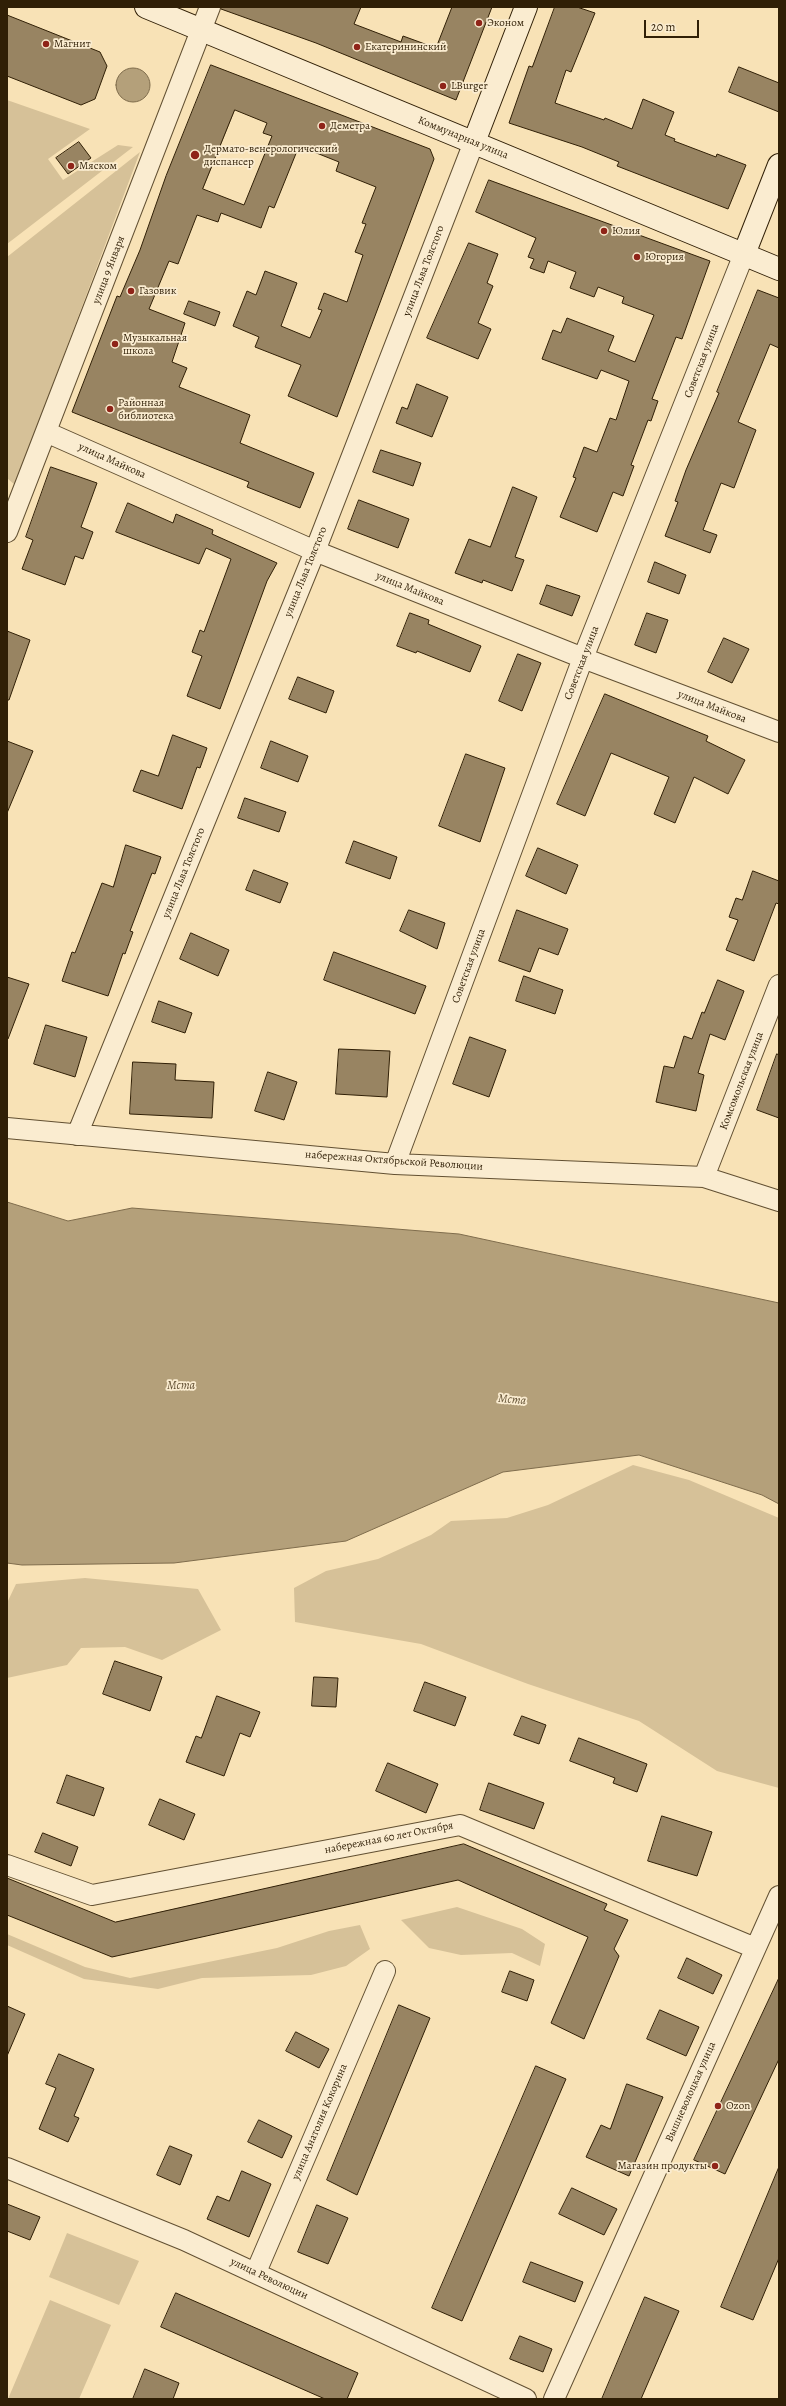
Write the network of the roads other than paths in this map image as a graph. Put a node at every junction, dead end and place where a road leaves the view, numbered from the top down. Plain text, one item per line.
1 (146, 7) edge
2 (210, 7) edge
3 (526, 7) edge
4 (201, 30) junction
5 (474, 142) junction
6 (779, 165) edge
7 (744, 254) junction
8 (779, 269) edge
9 (46, 432) junction
10 (7, 532) edge
11 (315, 551) junction
12 (583, 658) junction
13 (779, 732) edge
14 (779, 985) edge
15 (7, 1128) edge
16 (77, 1135) junction
17 (395, 1164) junction
18 (704, 1178) junction
19 (779, 1201) edge
20 (7, 1865) edge
21 (779, 1896) edge
22 (775, 1917) edge
23 (755, 1948) junction
24 (385, 1971) dead end
25 (7, 2168) edge
26 (256, 2272) junction
27 (526, 2399) edge
28 (554, 2399) edge

1 - 4 main road, Коммунарная улица
2 - 4 street, улица 9 Января
3 - 5 main road, улица Льва Толстого
4 - 5 main road, Коммунарная улица
4 - 9 street, улица 9 Января
5 - 7 main road, Коммунарная улица
5 - 11 street, улица Льва Толстого
6 - 7 main road, Советская улица
7 - 8 main road, Коммунарная улица
7 - 12 street, Советская улица
9 - 10 street, улица 9 Января
9 - 11 street, улица Майкова
11 - 12 street, улица Майкова
11 - 16 street, улица Льва Толстого
12 - 13 street, улица Майкова
12 - 17 street, Советская улица
14 - 18 street, Комсомольская улица
15 - 16 street, набережная Октябрьской Революции
16 - 17 street, набережная Октябрьской Революции
17 - 18 street, набережная Октябрьской Революции
18 - 19 street, набережная Октябрьской Революции
20 - 23 street, набережная 60 лет Октября
21 - 22 street, Вышневолоцкая улица
22 - 23 street, Вышневолоцкая улица
23 - 28 street, Вышневолоцкая улица
24 - 26 street, улица Анатолия Кокорина
25 - 26 street, улица Революции
26 - 27 street, улица Революции

